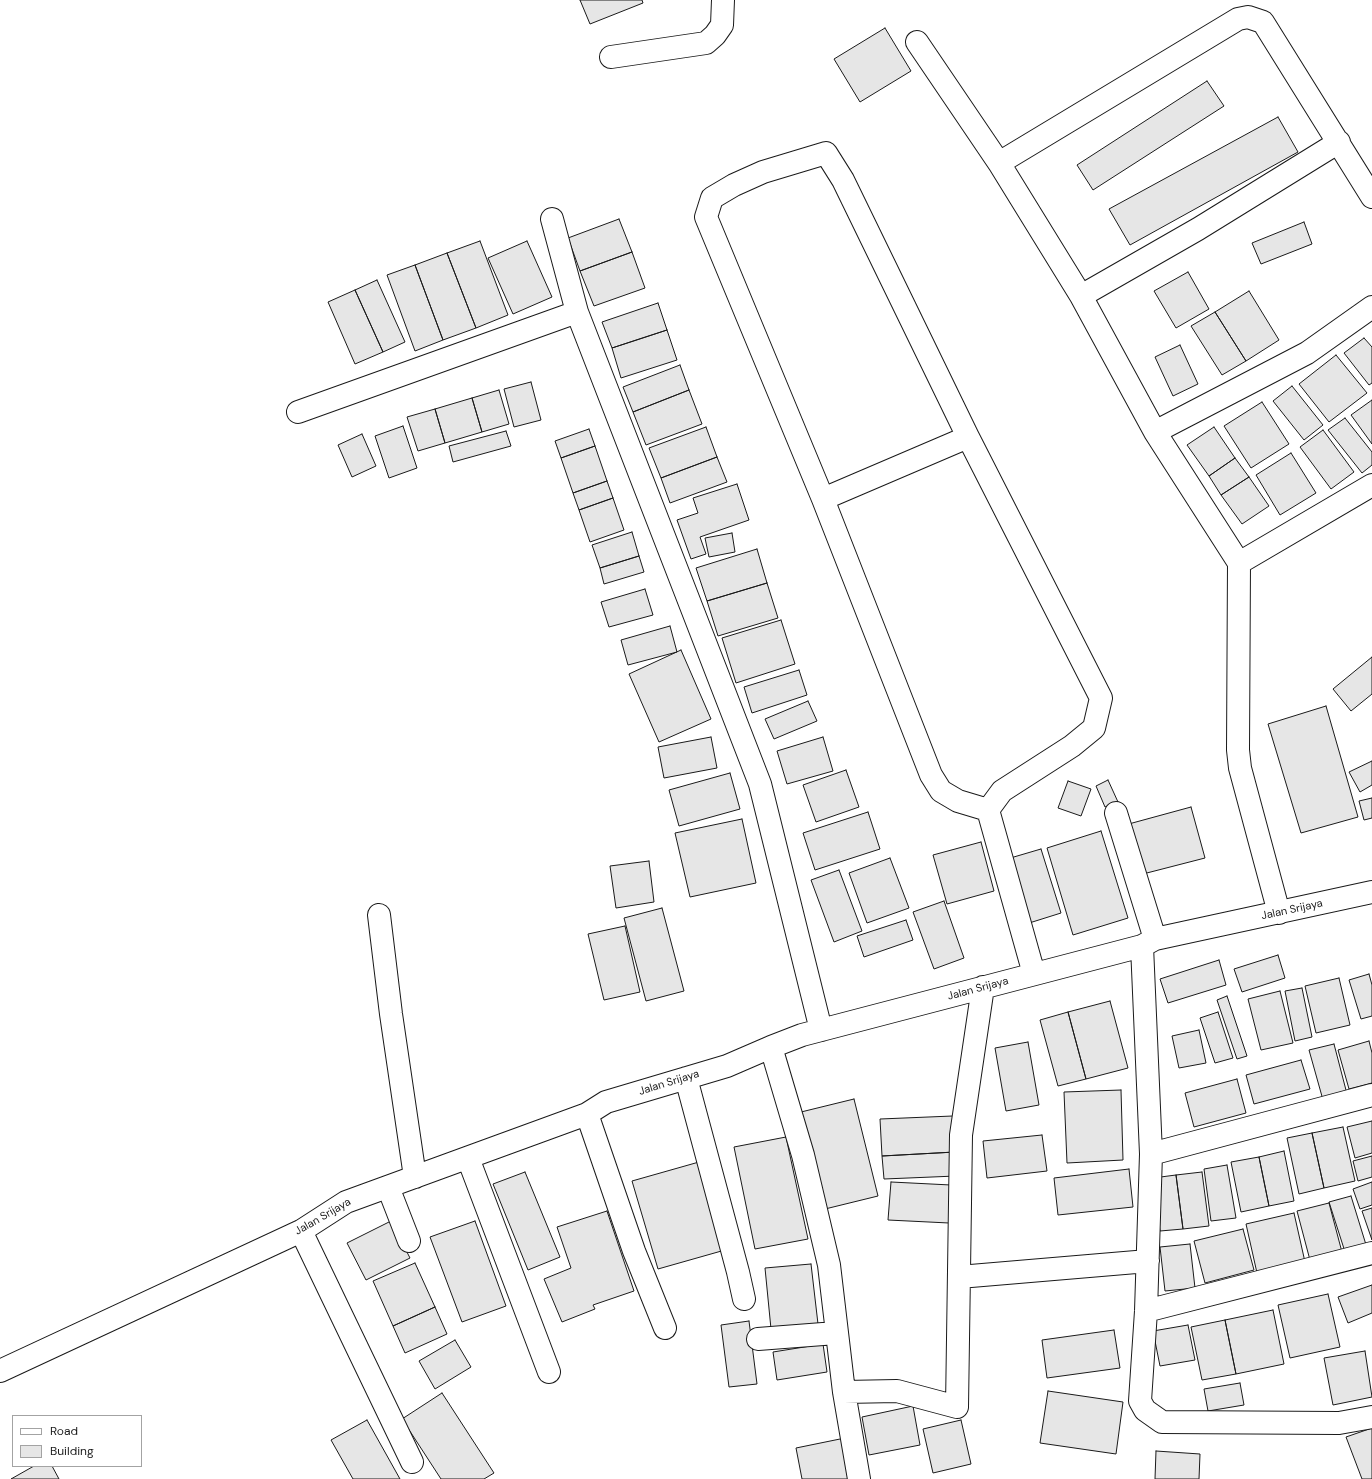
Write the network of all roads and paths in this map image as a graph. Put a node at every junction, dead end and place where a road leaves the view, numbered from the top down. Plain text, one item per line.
1 (723, 0) edge
2 (917, 42) dead end
3 (611, 56) dead end
4 (1339, 142) junction
5 (999, 163) junction
6 (1372, 196) edge
7 (552, 219) dead end
8 (1081, 296) junction
9 (1372, 307) edge
10 (577, 312) junction
11 (298, 412) dead end
12 (1156, 432) junction
13 (968, 437) junction
14 (1372, 485) edge
15 (823, 498) junction
16 (1239, 563) junction
17 (988, 810) junction
18 (1116, 813) dead end
19 (1372, 892) edge
20 (1279, 913) junction
21 (379, 915) dead end
22 (1149, 943) junction
23 (1034, 974) junction
24 (983, 987) junction
25 (821, 1030) junction
26 (771, 1047) junction
27 (686, 1078) junction
28 (1372, 1096) edge
29 (587, 1114) junction
30 (1151, 1154) junction
31 (468, 1158) junction
32 (415, 1177) junction
33 (388, 1187) junction
34 (301, 1231) junction
35 (409, 1241) dead end
36 (1372, 1253) edge
37 (1148, 1261) junction
38 (959, 1277) junction
39 (744, 1299) dead end
40 (1146, 1311) junction
41 (665, 1328) dead end
42 (836, 1333) junction
43 (758, 1339) dead end
44 (0, 1371) edge
45 (549, 1372) dead end
46 (844, 1392) junction
47 (1372, 1417) edge
48 (412, 1462) dead end
49 (859, 1479) edge

1 - 3 street
2 - 5 street
4 - 5 street
4 - 6 street
4 - 8 street
5 - 8 street
7 - 10 street
8 - 12 street
9 - 12 street
10 - 11 street
10 - 25 street
12 - 16 street
13 - 15 street
13 - 15 street
13 - 17 street
14 - 16 street
15 - 17 street
16 - 20 street
17 - 23 street
18 - 22 street
19 - 20 street, Jalan Srijaya
20 - 22 street, Jalan Srijaya
21 - 32 street
22 - 23 street, Jalan Srijaya
22 - 30 street
23 - 24 street, Jalan Srijaya
24 - 25 street, Jalan Srijaya
24 - 38 street
25 - 26 street, Jalan Srijaya
26 - 27 street, Jalan Srijaya
26 - 42 street
27 - 29 street, Jalan Srijaya
27 - 39 street
28 - 30 street
29 - 31 street, Jalan Srijaya
29 - 41 street
30 - 37 street
31 - 32 street, Jalan Srijaya
31 - 45 street
32 - 33 street, Jalan Srijaya
33 - 34 street, Jalan Srijaya
33 - 35 street
34 - 44 street, Jalan Srijaya
34 - 48 street
36 - 40 street
37 - 38 street
37 - 40 street
38 - 46 street
40 - 47 street
42 - 43 street
42 - 46 street
46 - 49 street

